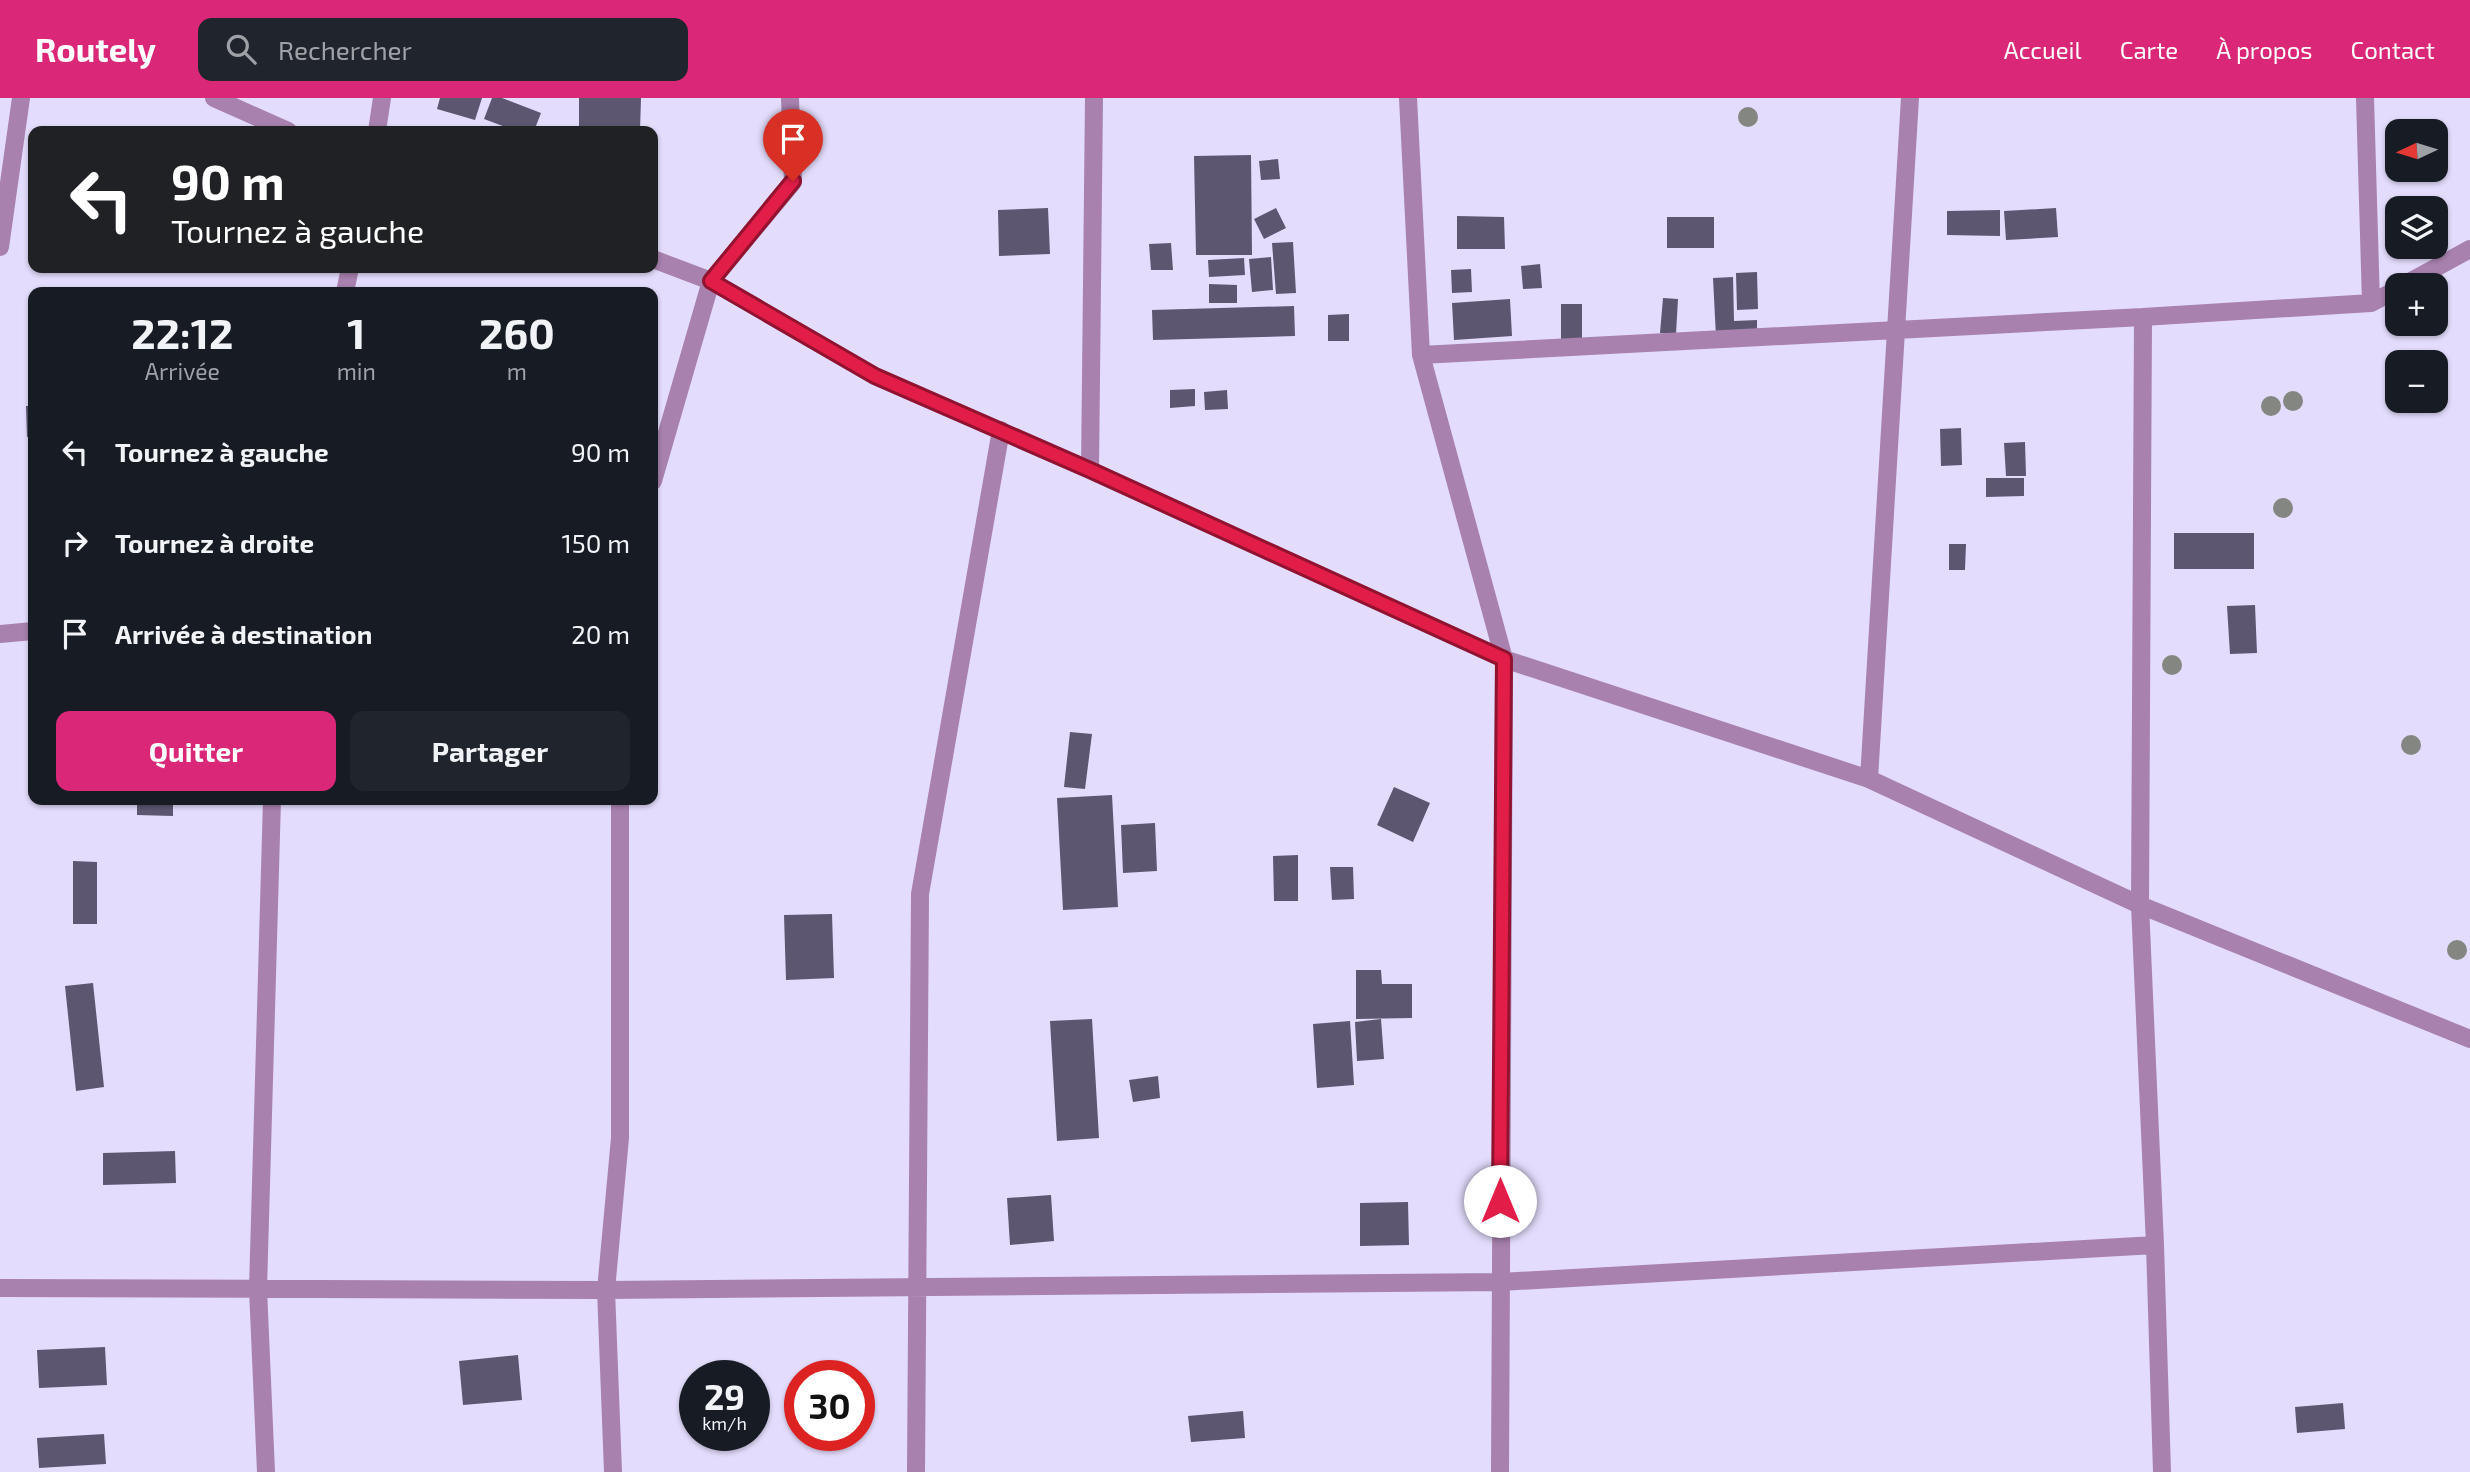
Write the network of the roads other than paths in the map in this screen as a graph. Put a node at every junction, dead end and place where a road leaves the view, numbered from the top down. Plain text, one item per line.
1 (21, 98) edge
2 (214, 98) edge
3 (382, 98) edge
4 (790, 98) edge
5 (1094, 98) edge
6 (1408, 98) edge
7 (1910, 98) edge
8 (2365, 98) edge
9 (277, 126) edge
10 (378, 126) edge
11 (0, 247) edge
12 (2470, 249) edge
13 (658, 262) edge
14 (2426, 273) edge
15 (711, 281) junction
16 (2385, 296) edge
17 (2371, 303) junction
18 (2143, 317) junction
19 (1896, 330) junction
20 (1421, 355) junction
21 (1000, 430) junction
22 (658, 464) edge
23 (1090, 470) junction
24 (28, 631) edge
25 (0, 634) edge
26 (1504, 659) junction
27 (1869, 779) junction
28 (272, 805) edge
29 (620, 805) edge
30 (2140, 905) junction
31 (2470, 1039) edge
32 (2155, 1245) junction
33 (1500, 1282) junction
34 (0, 1288) edge
35 (917, 1288) junction
36 (258, 1289) junction
37 (607, 1290) junction
38 (266, 1472) edge
39 (612, 1472) edge
40 (916, 1472) edge
41 (1500, 1472) edge
42 (2162, 1472) edge

1 - 11 street
2 - 9 street
3 - 10 street
4 - 15 street
5 - 23 street
6 - 20 street
7 - 19 street
8 - 17 street
12 - 14 street
13 - 15 street
15 - 21 street
15 - 22 street
16 - 17 street
17 - 18 street
18 - 19 street
18 - 30 street
19 - 20 street
19 - 27 street
20 - 26 street
21 - 23 street
21 - 35 street
23 - 26 street
24 - 25 street
26 - 27 street
26 - 33 street
27 - 30 street
28 - 36 street
29 - 37 street
30 - 31 street
30 - 32 street
32 - 33 street
32 - 42 street
33 - 35 street
33 - 41 street
34 - 36 street
35 - 37 street
35 - 40 street
36 - 37 street
36 - 38 street
37 - 39 street

